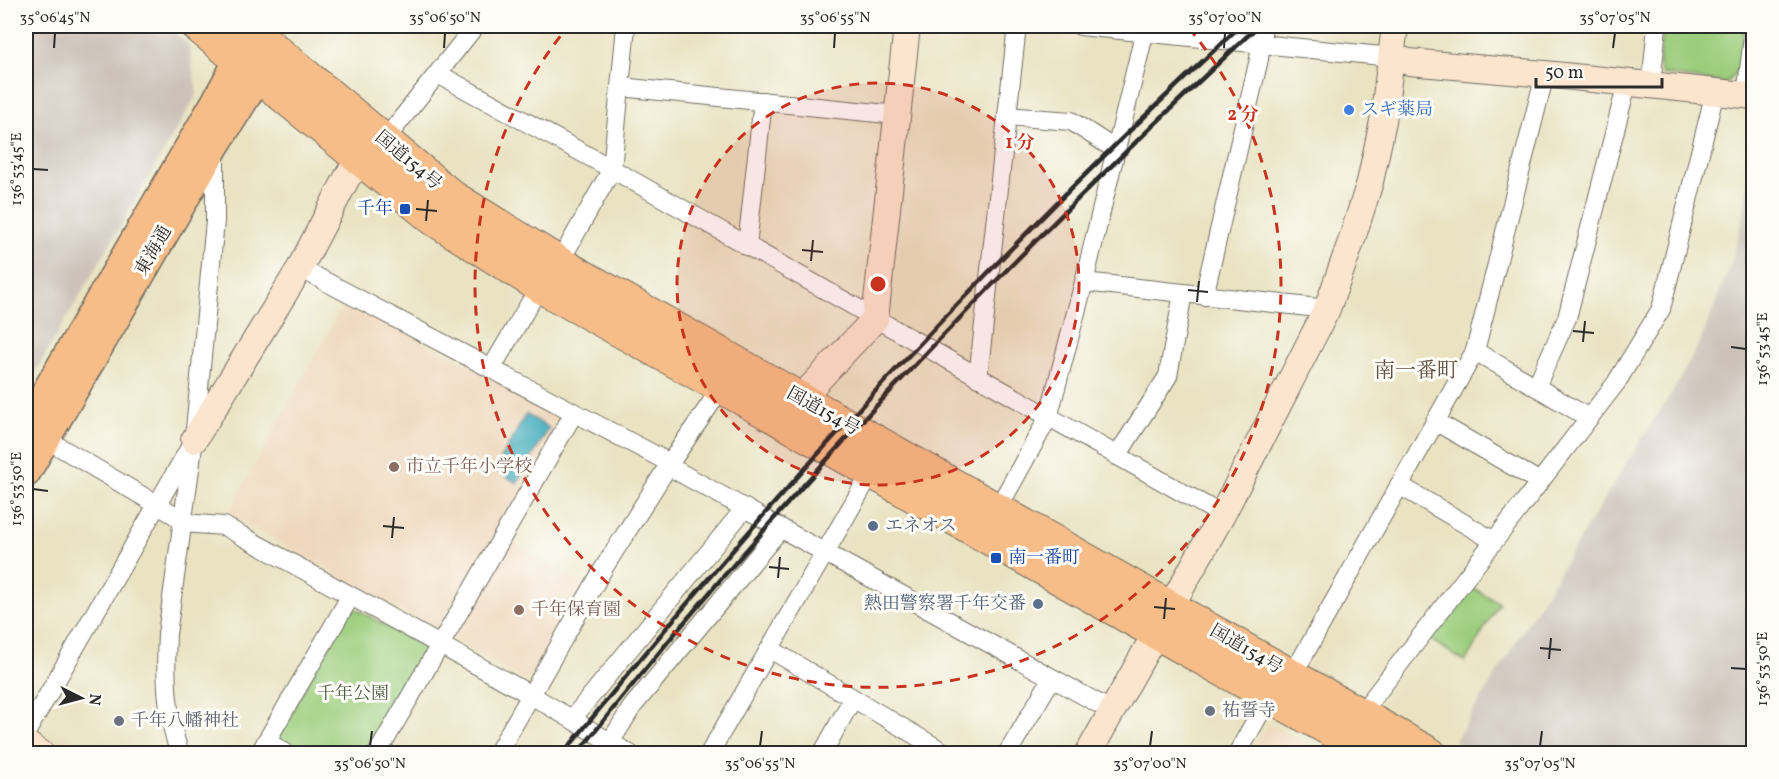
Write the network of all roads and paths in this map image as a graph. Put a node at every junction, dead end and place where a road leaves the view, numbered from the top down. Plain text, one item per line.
1 (198, 26) edge
2 (475, 26) edge
3 (626, 26) edge
4 (907, 26) edge
5 (1017, 26) edge
6 (1080, 26) edge
7 (1263, 26) edge
8 (1395, 26) edge
9 (1657, 26) edge
10 (256, 29) edge
11 (1145, 29) edge
12 (1754, 29) edge
13 (1261, 44) junction
14 (1392, 57) junction
15 (249, 68) junction
16 (438, 74) junction
17 (1545, 74) junction
18 (1639, 84) junction
19 (620, 87) junction
20 (1715, 92) junction
21 (1750, 96) edge
22 (763, 101) junction
23 (897, 115) junction
24 (1007, 116) junction
25 (215, 146) junction
26 (1116, 150) junction
27 (375, 152) junction
28 (612, 169) junction
29 (747, 246) junction
30 (300, 268) junction
31 (550, 275) junction
32 (1084, 282) junction
33 (1183, 293) junction
34 (1204, 296) junction
35 (1327, 309) junction
36 (875, 319) junction
37 (1474, 351) junction
38 (491, 369) junction
39 (978, 378) junction
40 (722, 387) junction
41 (1536, 387) junction
42 (800, 399) junction
43 (574, 413) junction
44 (1048, 418) junction
45 (1589, 418) junction
46 (1435, 421) junction
47 (36, 433) edge
48 (194, 440) junction
49 (1117, 456) junction
50 (669, 465) junction
51 (872, 471) junction
52 (26, 473) edge
53 (1540, 482) junction
54 (1399, 485) junction
55 (156, 505) junction
56 (745, 508) junction
57 (997, 510) junction
58 (1222, 515) junction
59 (183, 521) junction
60 (781, 528) junction
61 (1494, 541) junction
62 (826, 552) junction
63 (350, 597) junction
64 (1164, 621) junction
65 (440, 645) junction
66 (770, 649) junction
67 (1052, 678) junction
68 (1281, 685) junction
69 (531, 695) junction
70 (854, 698) junction
71 (1112, 711) junction
72 (1360, 715) junction
73 (572, 719) junction
74 (26, 734) edge
75 (26, 744) edge
76 (262, 747) edge
77 (607, 748) edge
78 (42, 753) edge
79 (180, 753) edge
80 (286, 753) edge
81 (377, 753) edge
82 (498, 753) edge
83 (630, 753) edge
84 (709, 753) edge
85 (822, 753) edge
86 (948, 753) edge
87 (1007, 753) edge
88 (1088, 753) edge
89 (1237, 753) edge
90 (1374, 753) edge
91 (1430, 753) edge

1 - 15 highway, 国道154号
2 - 16 street
3 - 19 street
4 - 23 street
5 - 24 street
6 - 11 street
7 - 13 street
8 - 14 street
9 - 18 street
10 - 15 main road, 東海通
10 - 27 highway, 国道154号
11 - 13 street
11 - 26 street
12 - 21 street
13 - 14 street
13 - 34 street
14 - 17 street
14 - 35 street
15 - 25 main road, 東海通
15 - 27 highway, 国道154号
15 - 47 main road, 東海通
16 - 27 street
16 - 28 street
17 - 18 street
17 - 37 street
18 - 20 street
18 - 41 street
19 - 22 street
19 - 28 street
20 - 21 street
20 - 45 street
22 - 23 street
22 - 29 street
23 - 36 street
24 - 26 street
24 - 39 street
25 - 47 main road, 東海通
25 - 48 street
26 - 32 street
27 - 30 street
27 - 31 highway, 国道154号
28 - 29 street
28 - 31 street
29 - 36 street
30 - 38 street
30 - 48 street
31 - 38 street
31 - 40 highway, 国道154号
31 - 42 highway, 国道154号
32 - 33 street
32 - 44 street
33 - 34 street
33 - 49 street
34 - 35 street
35 - 58 street
36 - 39 street
36 - 42 street
37 - 41 street
37 - 46 street
38 - 43 street
39 - 44 street
40 - 50 street
40 - 51 highway, 国道154号
41 - 45 street
42 - 57 highway, 国道154号
43 - 50 street
43 - 65 street
44 - 49 street
44 - 57 street
45 - 53 street
46 - 53 street
46 - 54 street
47 - 52 main road, 東海通
47 - 55 street
48 - 55 street
48 - 59 street
49 - 58 street
50 - 56 street
50 - 69 street
51 - 62 street
51 - 64 highway, 国道154号
53 - 61 street
54 - 61 street
54 - 68 street
55 - 59 street
55 - 74 street
56 - 60 street
56 - 73 street
57 - 64 highway, 国道154号
58 - 64 street
59 - 63 street
59 - 79 street
60 - 62 street
60 - 77 street
61 - 72 street
62 - 66 street
62 - 67 street
63 - 65 street
63 - 76 street
64 - 68 highway, 国道154号
64 - 71 street
65 - 69 street
65 - 81 street
66 - 70 street
66 - 84 street
67 - 71 street
67 - 87 street
68 - 72 highway, 国道154号
68 - 89 street
68 - 90 highway, 国道154号
69 - 73 street
69 - 82 street
70 - 85 street
70 - 86 street
71 - 88 street
72 - 91 highway, 国道154号
73 - 77 street
75 - 78 street
76 - 80 street
77 - 83 street

